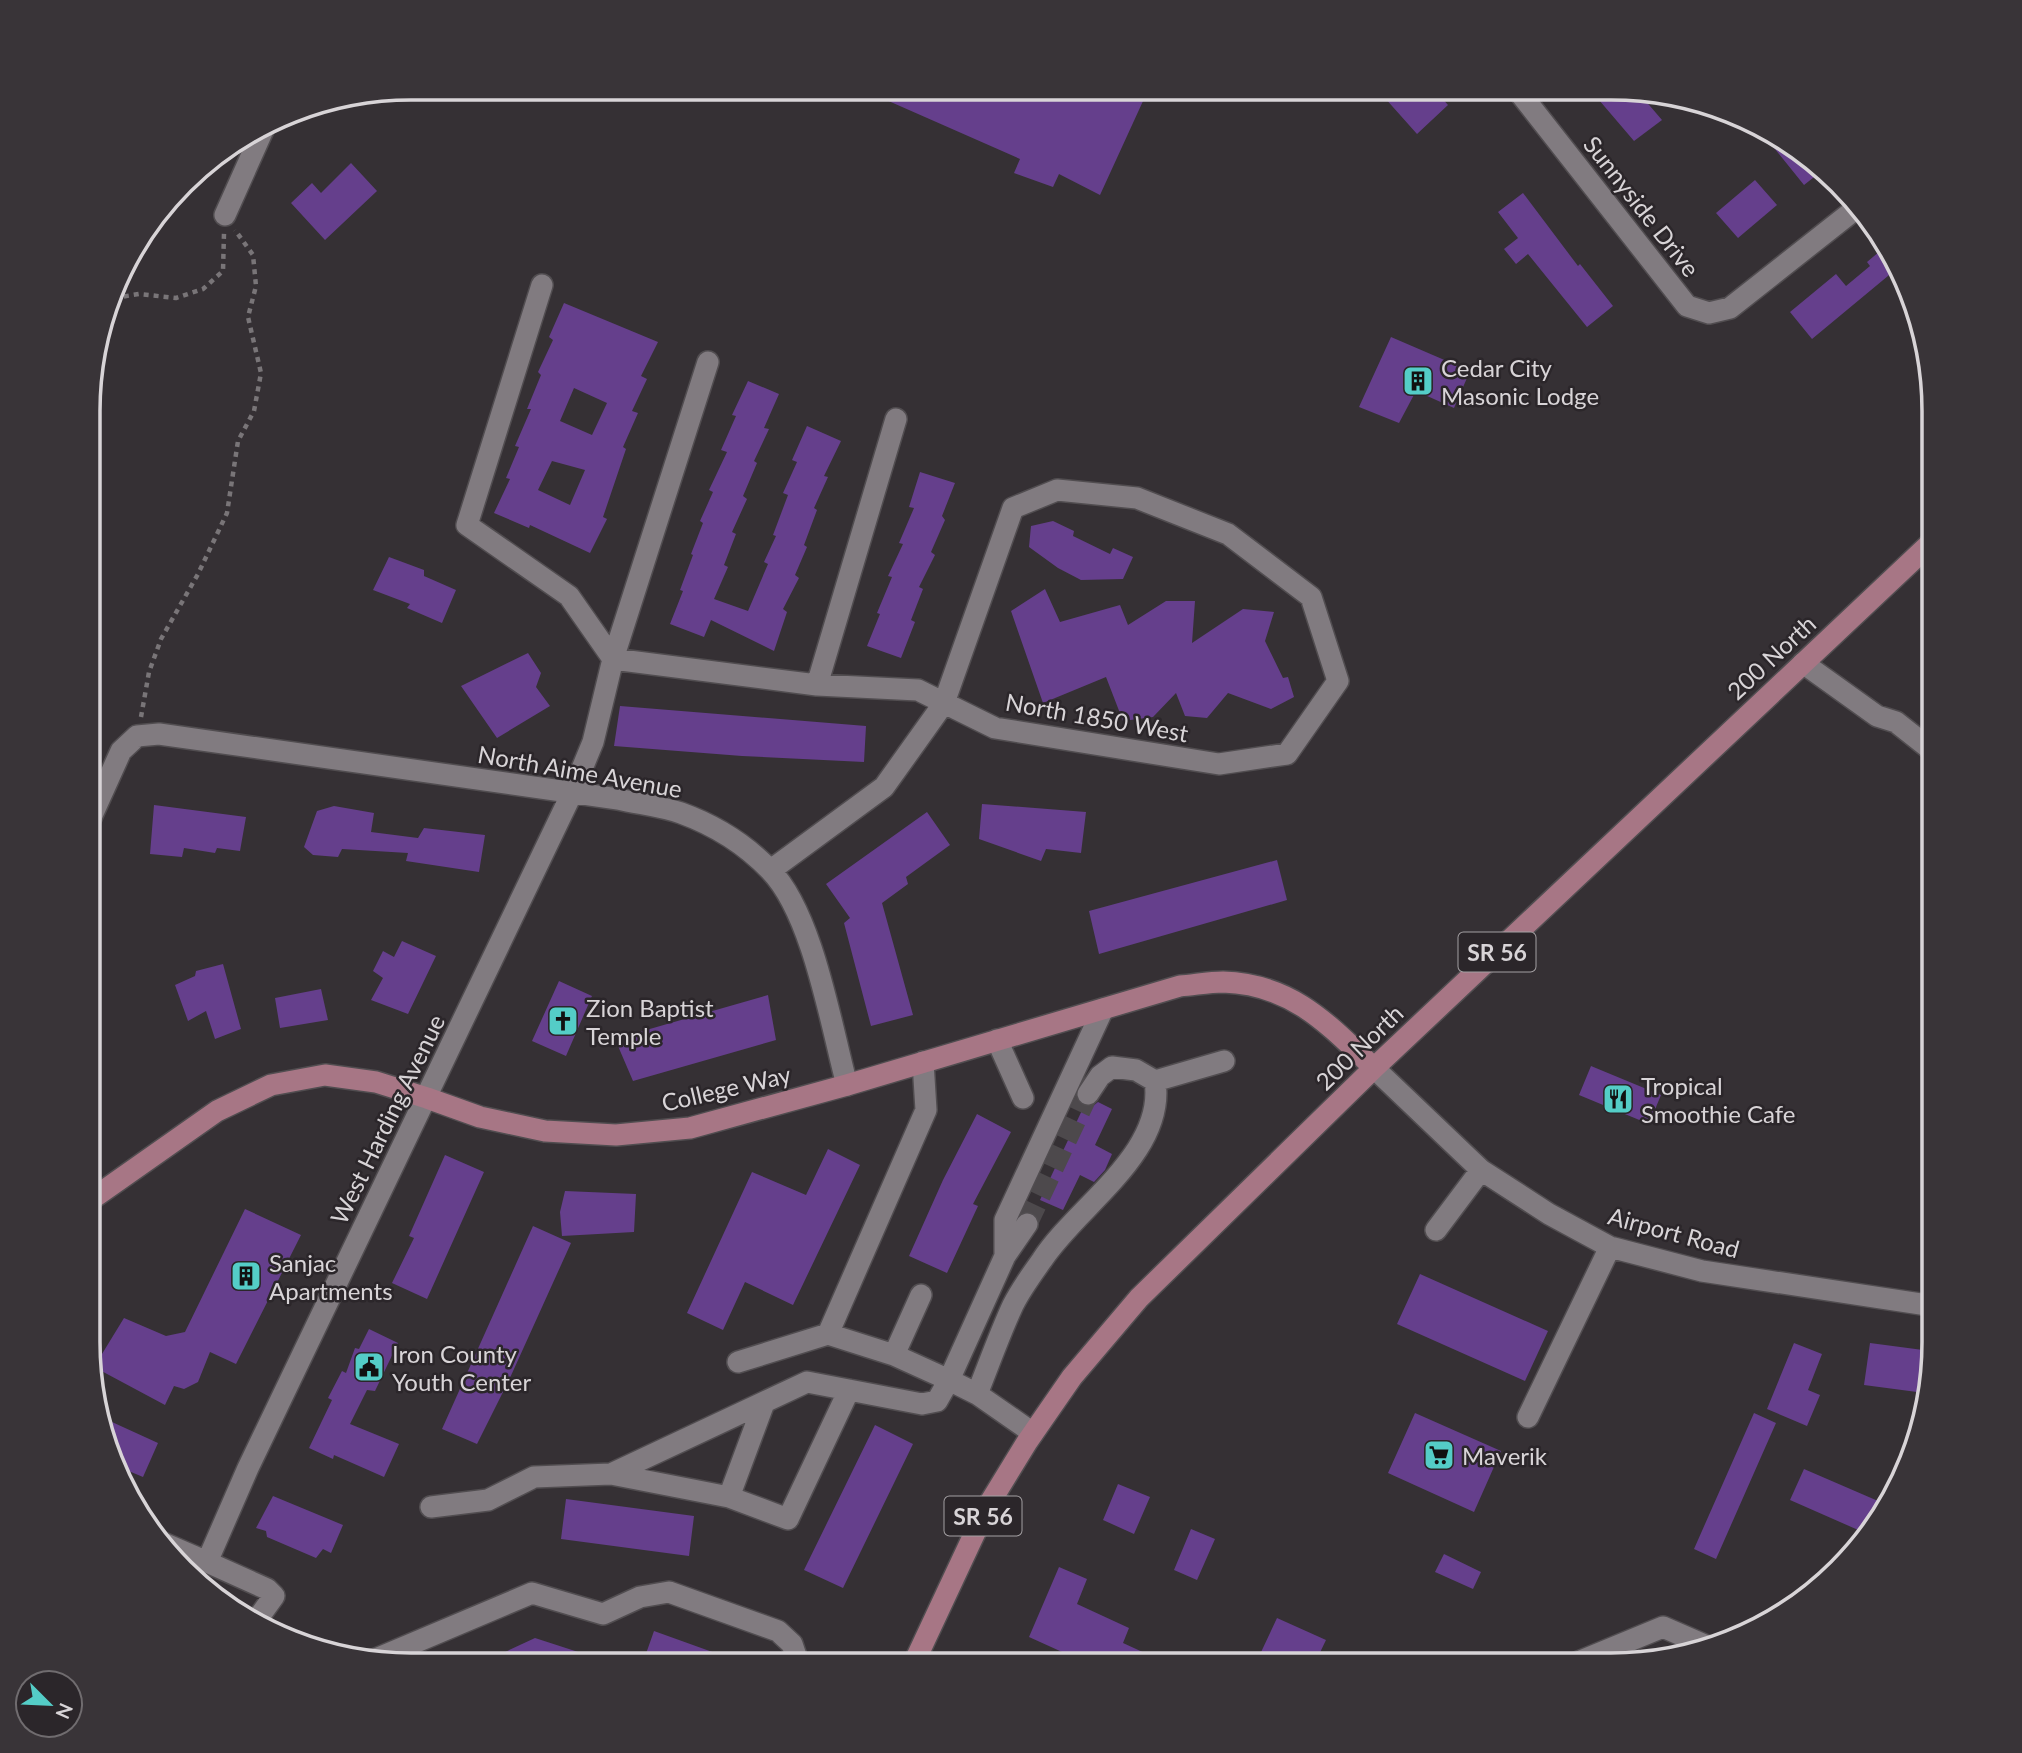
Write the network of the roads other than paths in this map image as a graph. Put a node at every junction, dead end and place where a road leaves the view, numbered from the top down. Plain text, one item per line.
1 (1525, 100) edge
2 (259, 139) edge
3 (1851, 213) edge
4 (225, 215) road end
5 (542, 285) dead end
6 (708, 362) dead end
7 (896, 419) dead end
8 (1922, 551) edge
9 (613, 659) junction
10 (1803, 663) junction
11 (817, 685) junction
12 (944, 703) junction
13 (1922, 743) edge
14 (572, 793) junction
15 (100, 798) edge
16 (771, 870) junction
17 (1103, 1009) junction
18 (997, 1040) junction
19 (1224, 1061) dead end
20 (923, 1062) junction
21 (1374, 1068) junction
22 (1155, 1081) junction
23 (847, 1085) junction
24 (1088, 1094) tunnel mouth
25 (428, 1098) junction
26 (1023, 1098) dead end
27 (1481, 1170) junction
28 (100, 1193) edge
29 (1027, 1224) tunnel mouth
30 (1436, 1230) dead end
31 (1610, 1247) junction
32 (1005, 1256) junction
33 (921, 1295) dead end
34 (1922, 1305) edge
35 (828, 1334) junction
36 (894, 1356) junction
37 (738, 1362) dead end
38 (949, 1380) junction
39 (849, 1390) junction
40 (977, 1394) junction
41 (764, 1404) junction
42 (1528, 1417) dead end
43 (1033, 1433) junction
44 (611, 1474) junction
45 (729, 1497) junction
46 (431, 1507) dead end
47 (180, 1550) edge
48 (207, 1562) junction
49 (261, 1615) edge
50 (1697, 1642) edge
51 (390, 1653) edge
52 (795, 1653) edge
53 (919, 1653) edge
54 (1600, 1653) edge

1 - 3 street, Sunnyside Drive
2 - 4 street
5 - 9 street
6 - 9 street, West Harding Avenue
7 - 11 street
8 - 10 main road, 200 North / SR 56
9 - 11 street, North 1850 West
9 - 14 street, West Harding Avenue
10 - 13 street
10 - 21 main road, 200 North / SR 56
11 - 12 street, North 1850 West
12 - 12 street, North 1850 West
12 - 16 street
14 - 15 street, North Aime Avenue
14 - 16 street, North Aime Avenue
14 - 25 street, West Harding Avenue
16 - 23 street, North Aime Avenue
17 - 18 main road, College Way
17 - 21 main road, College Way
17 - 32 street
18 - 20 main road, College Way
18 - 26 street
19 - 22 street
20 - 23 main road, College Way
20 - 35 street
21 - 27 street, Airport Road
21 - 43 main road, 200 North / SR 56
22 - 24 street
22 - 40 street
23 - 25 main road, College Way
25 - 28 main road, College Way
25 - 48 street, West Harding Avenue
27 - 30 street
27 - 31 street, Airport Road
29 - 32 street
31 - 34 street, Airport Road
31 - 42 street
32 - 38 street
33 - 36 street
35 - 36 street
35 - 37 street
36 - 38 street
38 - 39 street
38 - 40 street
39 - 41 street
39 - 45 street
40 - 43 street
41 - 44 street
41 - 45 street
43 - 53 main road, 200 North / SR 56
44 - 45 street
44 - 46 street
47 - 48 street
48 - 49 street
50 - 54 street
51 - 52 street

